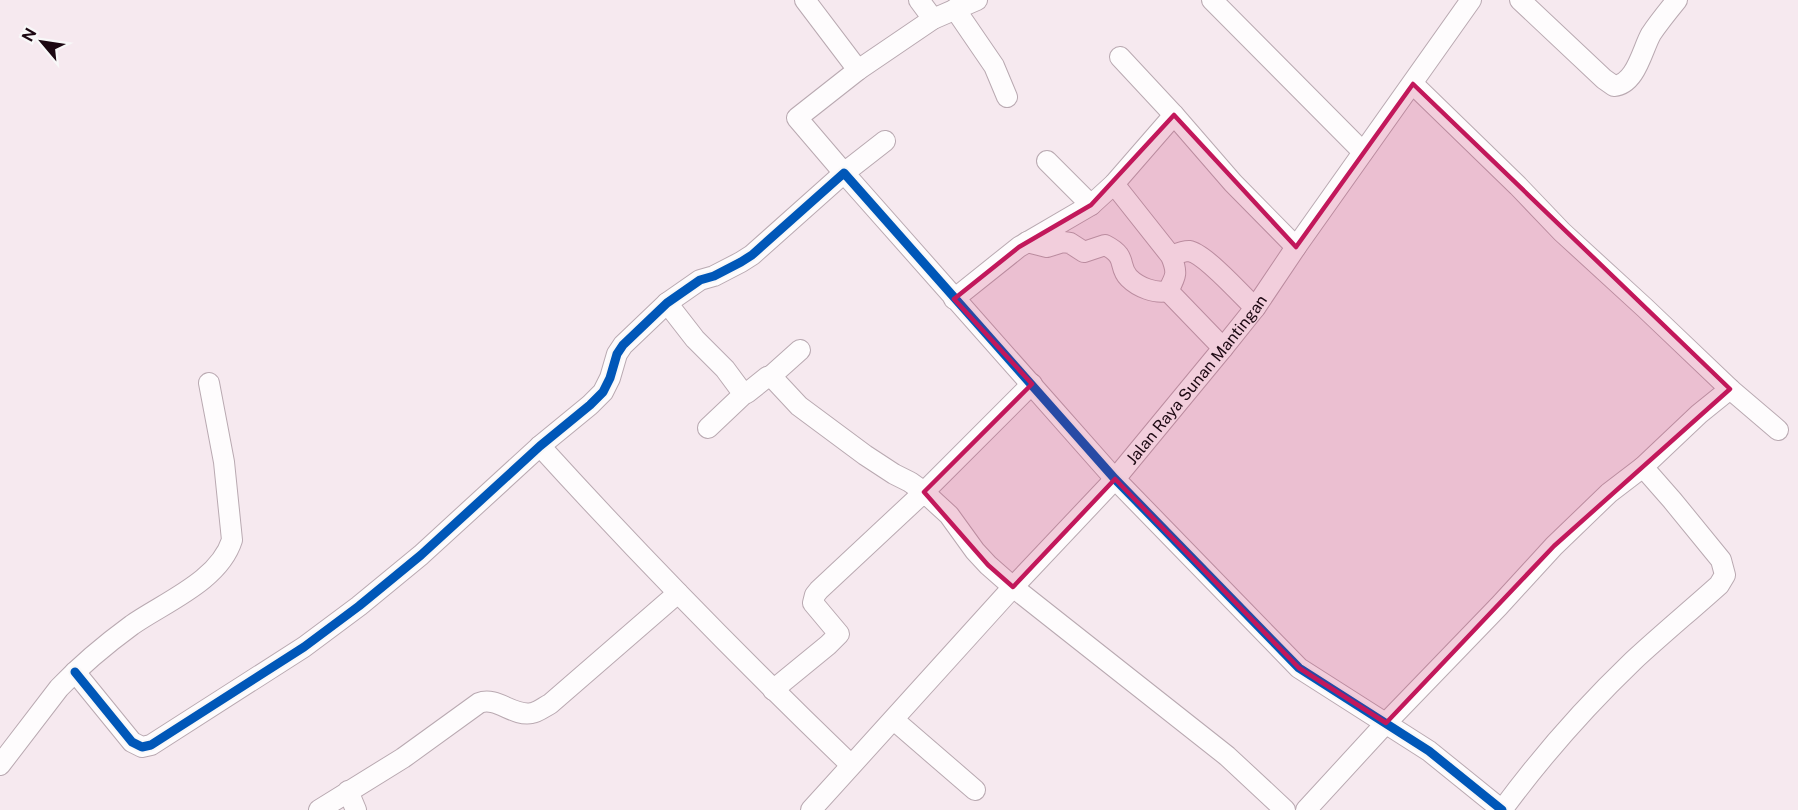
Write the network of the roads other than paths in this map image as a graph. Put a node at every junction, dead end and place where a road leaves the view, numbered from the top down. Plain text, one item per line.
1 (804, 0) edge
2 (919, 0) edge
3 (977, 0) edge
4 (1212, 0) edge
5 (1471, 0) edge
6 (1520, 0) edge
7 (1677, 0) edge
8 (955, 9) junction
9 (933, 19) junction
10 (1120, 57) dead end
11 (858, 70) junction
12 (1413, 84) junction
13 (1007, 97) dead end
14 (1174, 115) junction
15 (885, 141) dead end
16 (1363, 152) junction
17 (1047, 161) dead end
18 (844, 173) junction
19 (1114, 184) junction
20 (1091, 205) junction
21 (1027, 242) junction
22 (1296, 247) junction
23 (1171, 256) junction
24 (1168, 291) junction
25 (954, 299) junction
26 (666, 303) junction
27 (1255, 308) junction
28 (1223, 348) junction
29 (800, 350) dead end
30 (771, 376) junction
31 (209, 383) dead end
32 (1032, 384) junction
33 (1730, 389) junction
34 (745, 393) junction
35 (708, 428) dead end
36 (1778, 430) dead end
37 (540, 446) junction
38 (1643, 467) junction
39 (1115, 479) junction
40 (924, 492) junction
41 (1013, 587) junction
42 (678, 593) junction
43 (75, 672) junction
44 (773, 690) junction
45 (894, 720) junction
46 (1386, 723) junction
47 (0, 765) edge
48 (851, 765) junction
49 (975, 790) dead end
50 (348, 791) junction
51 (319, 810) edge
52 (356, 810) edge
53 (811, 810) edge
54 (1285, 810) edge
55 (1306, 810) edge
56 (1502, 810) edge

1 - 11 street
2 - 9 street
3 - 8 street
4 - 16 street
5 - 12 street, Jalan Raya Sunan Mantingan
6 - 7 street
8 - 9 street
8 - 13 street
9 - 11 street
10 - 14 street
11 - 18 street
12 - 16 street, Jalan Raya Sunan Mantingan
12 - 33 street
14 - 19 street
14 - 22 street
15 - 18 street
16 - 22 street, Jalan Raya Sunan Mantingan
17 - 20 street
18 - 25 street
18 - 26 street
19 - 20 street
19 - 23 street
20 - 21 street
21 - 24 street
21 - 25 street
22 - 27 street, Jalan Raya Sunan Mantingan
23 - 24 street
23 - 27 street
24 - 28 street
25 - 32 street
26 - 34 street
26 - 37 street
27 - 28 street, Jalan Raya Sunan Mantingan
28 - 39 street, Jalan Raya Sunan Mantingan
29 - 30 street
30 - 34 street
30 - 40 street
31 - 43 street
32 - 39 street
32 - 40 street
33 - 36 street
33 - 38 street
34 - 35 street
37 - 42 street
37 - 43 street
38 - 46 street
38 - 56 street
39 - 41 street, Jalan Raya Sunan Mantingan
39 - 46 street
40 - 41 street
40 - 44 street
41 - 45 street, Jalan Raya Sunan Mantingan
41 - 54 street
42 - 44 street
42 - 50 street
43 - 47 street
44 - 48 street
45 - 48 street, Jalan Raya Sunan Mantingan
45 - 49 street
46 - 55 street
46 - 56 street
48 - 53 street, Jalan Raya Sunan Mantingan
50 - 51 street
50 - 52 street

